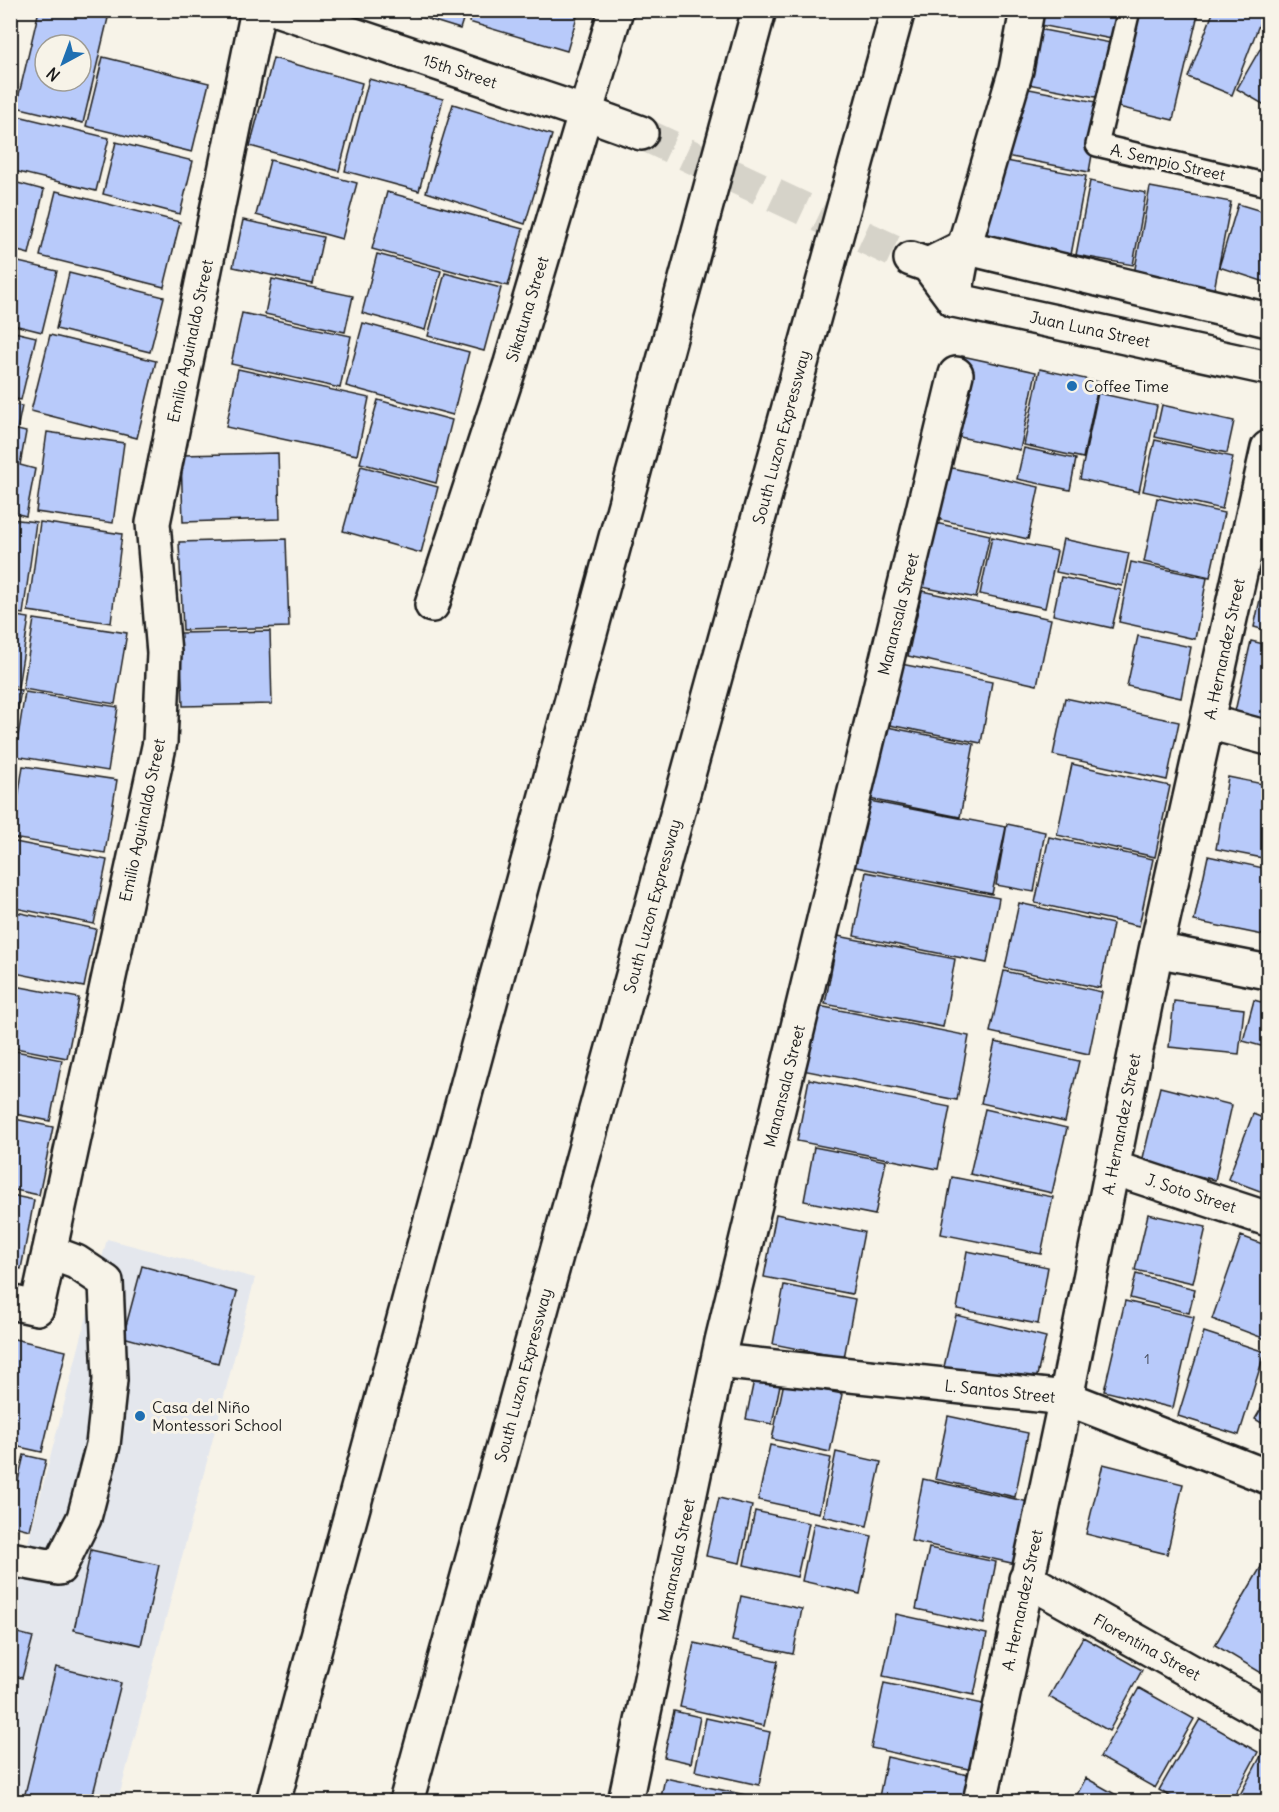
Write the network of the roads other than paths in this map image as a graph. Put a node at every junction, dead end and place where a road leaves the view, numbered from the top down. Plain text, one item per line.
1 (258, 10) edge
2 (279, 10) edge
3 (616, 10) edge
4 (759, 10) edge
5 (898, 10) edge
6 (1027, 10) edge
7 (1129, 10) edge
8 (586, 113) junction
9 (641, 133) tunnel mouth
10 (1269, 185) edge
11 (964, 247) junction
12 (954, 300) junction
13 (1269, 320) edge
14 (1269, 368) edge
15 (956, 374) dead end
16 (1269, 448) edge
17 (432, 605) dead end
18 (1208, 722) junction
19 (1269, 738) edge
20 (1155, 950) junction
21 (1269, 972) edge
22 (1113, 1168) junction
23 (1269, 1220) edge
24 (49, 1252) junction
25 (24, 1305) edge
26 (718, 1361) junction
27 (1066, 1398) junction
28 (1269, 1478) edge
29 (10, 1559) edge
30 (1026, 1579) junction
31 (1269, 1715) edge
32 (273, 1802) edge
33 (406, 1802) edge
34 (625, 1802) edge
35 (980, 1802) edge

1 - 24 main road, Emilio Aguinaldo Street
2 - 8 main road, 15th Street
3 - 8 main road, Sikatuna Street
4 - 32 main road
5 - 33 main road, South Luzon Expressway
6 - 11 main road
7 - 10 lane, A. Sempio Street
8 - 9 main road, 15th Street
8 - 17 main road, Sikatuna Street
11 - 12 main road
11 - 12 main road
11 - 13 main road
12 - 14 main road, Juan Luna Street
15 - 26 main road, Manansala Street
16 - 18 main road, A. Hernandez Street
18 - 19 main road
18 - 20 main road, A. Hernandez Street
20 - 21 main road
20 - 22 main road, A. Hernandez Street
22 - 23 main road, J. Soto Street
22 - 27 main road, A. Hernandez Street
24 - 25 main road, Emilio Aguinaldo Street
24 - 29 main road
26 - 27 main road, L. Santos Street
26 - 34 main road, Manansala Street
27 - 28 main road, L. Santos Street
27 - 30 main road, A. Hernandez Street
30 - 31 main road, Florentina Street
30 - 35 main road, A. Hernandez Street

